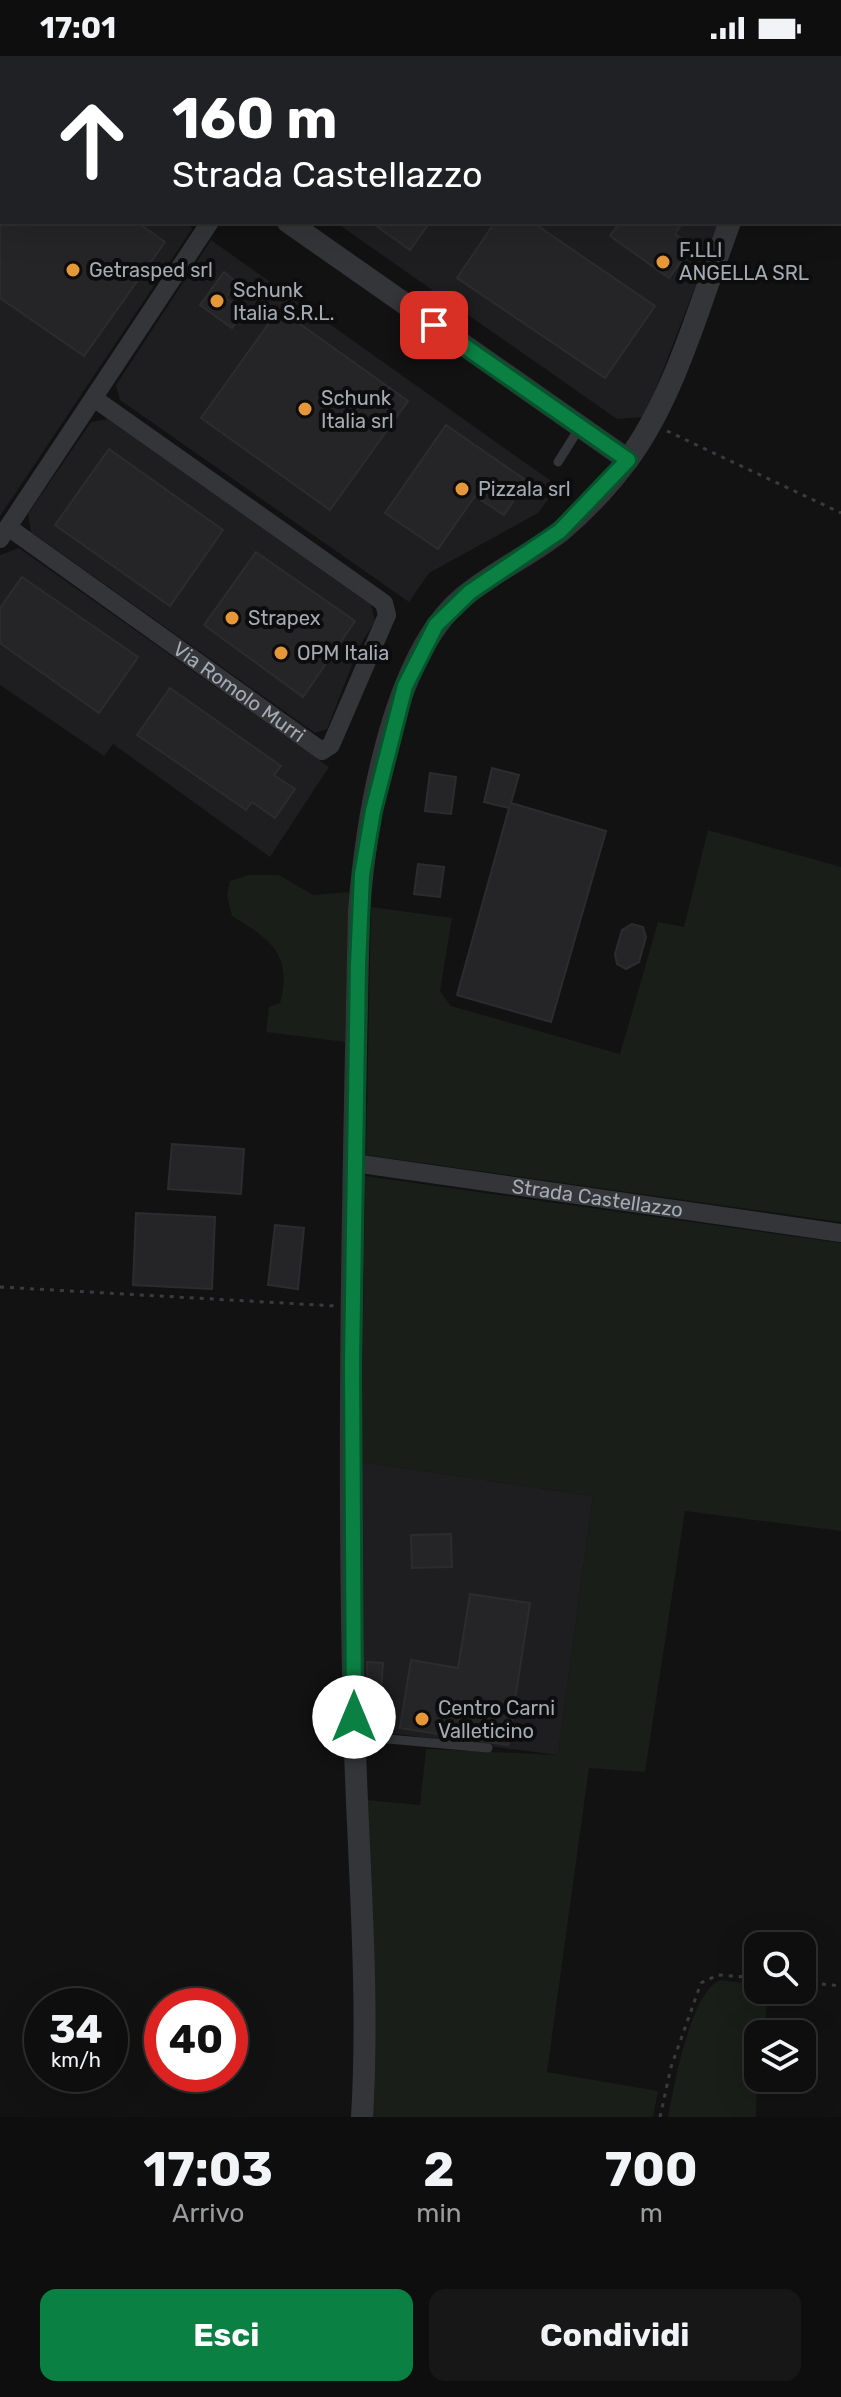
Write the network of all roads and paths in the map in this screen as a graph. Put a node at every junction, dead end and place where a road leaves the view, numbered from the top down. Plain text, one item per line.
1 (209, 224) edge
2 (291, 224) edge
3 (729, 224) edge
4 (95, 399) junction
5 (650, 426) junction
6 (580, 427) junction
7 (628, 460) junction
8 (558, 462) dead end
9 (841, 513) edge
10 (4, 533) edge
11 (354, 1163) junction
12 (841, 1233) edge
13 (0, 1287) edge
14 (352, 1307) junction
15 (355, 1736) junction
16 (488, 1748) dead end
17 (744, 1977) edge
18 (816, 1983) edge
19 (841, 1986) edge
20 (362, 2117) edge
21 (660, 2117) edge

1 - 4 street, Via Romolo Murri
2 - 6 street
3 - 5 street
4 - 10 street, Via Romolo Murri
4 - 10 street, Via Romolo Murri
5 - 7 street
5 - 9 path
6 - 7 street
6 - 8 lane
7 - 11 street
11 - 12 street, Strada Castellazzo
11 - 14 street
13 - 14 path
14 - 15 street
15 - 16 lane
15 - 20 street
17 - 21 path
18 - 19 path

